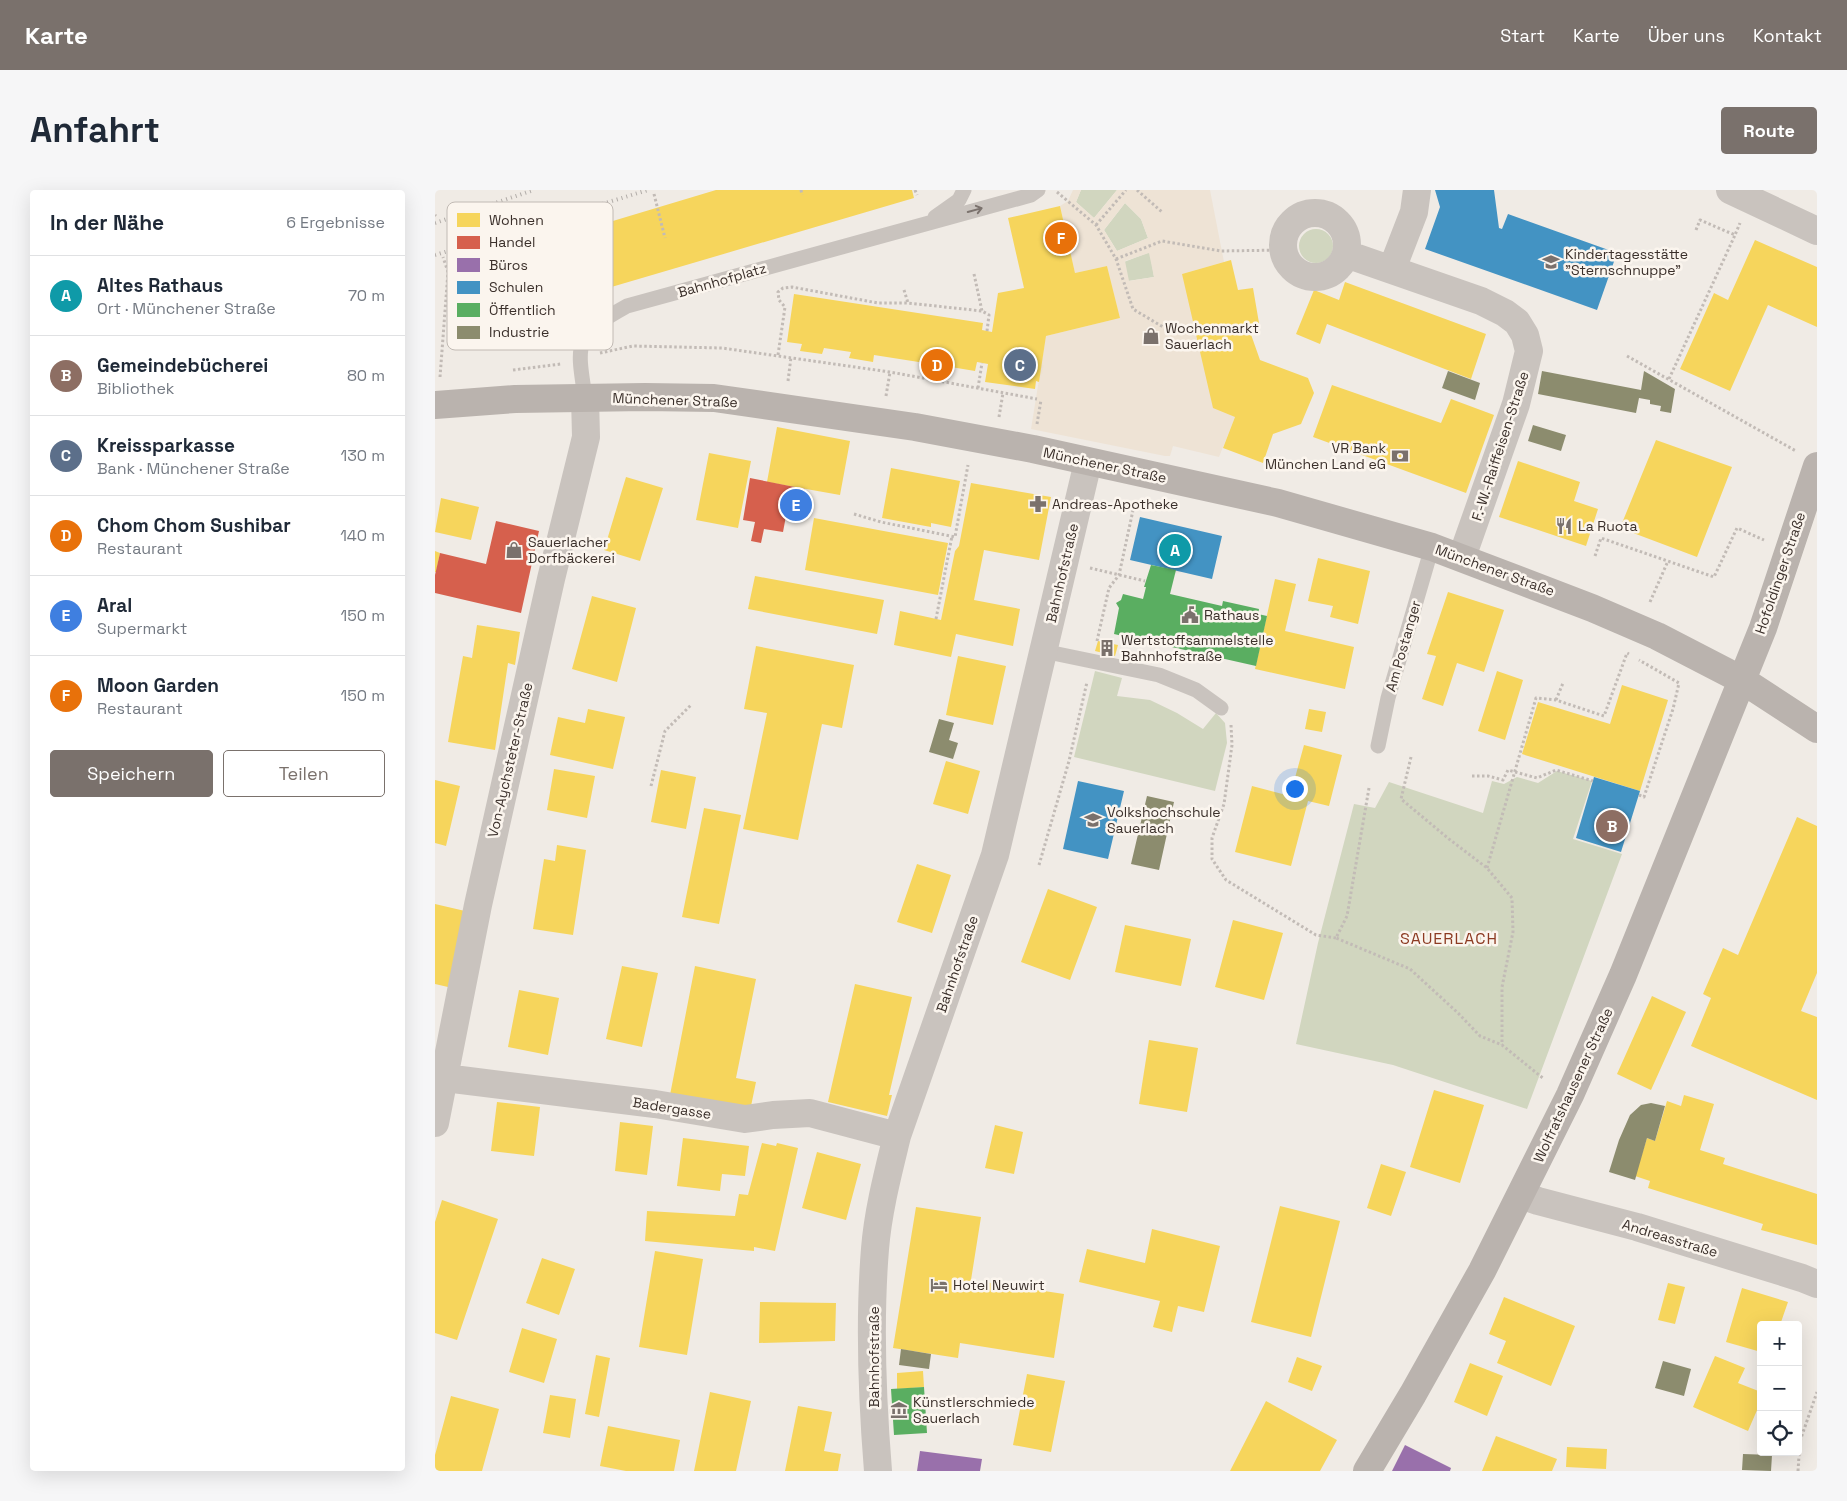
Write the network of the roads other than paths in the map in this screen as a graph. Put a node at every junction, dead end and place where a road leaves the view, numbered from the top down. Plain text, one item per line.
1 (964, 190) edge
2 (1038, 190) edge
3 (1417, 190) edge
4 (1741, 195) edge
5 (928, 222) junction
6 (1817, 231) edge
7 (1346, 254) junction
8 (1393, 269) junction
9 (613, 315) edge
10 (581, 350) edge
11 (585, 398) junction
12 (435, 405) edge
13 (1808, 459) edge
14 (1088, 462) junction
15 (1432, 547) junction
16 (1462, 557) junction
17 (1043, 651) junction
18 (1742, 680) junction
19 (1221, 708) road end
20 (1817, 729) edge
21 (1378, 746) dead end
22 (445, 1078) junction
23 (435, 1123) edge
24 (897, 1136) junction
25 (1521, 1195) junction
26 (1817, 1284) edge
27 (879, 1471) edge
28 (1367, 1471) edge

1 - 5 lane, Bahnhofplatz
5 -> 2 lane, Bahnhofplatz
3 - 8 street
4 - 6 street
5 - 9 lane, Bahnhofplatz
7 - 7 street
7 - 8 street, F.-W.-Raiffeisen-Straße
8 - 16 street, F.-W.-Raiffeisen-Straße
10 - 11 lane, Bahnhofplatz
11 - 12 main road, Münchener Straße
11 - 14 main road, Münchener Straße
11 - 22 street, Von-Aychsteter-Straße
13 - 18 main road, Hofoldinger Straße
14 - 15 main road, Münchener Straße
14 - 17 street, Bahnhofstraße
15 - 16 main road, Münchener Straße
15 - 21 lane, Am Postanger
16 - 18 main road, Münchener Straße
17 - 19 lane
17 - 24 street, Bahnhofstraße
18 - 20 main road, Münchener Straße
18 - 25 main road, Wolfratshausener Straße
22 - 23 street, Von-Aychsteter-Straße
22 - 24 street, Badergasse
24 - 27 street, Bahnhofstraße
25 - 26 street, Andreasstraße
25 - 28 main road, Wolfratshausener Straße

